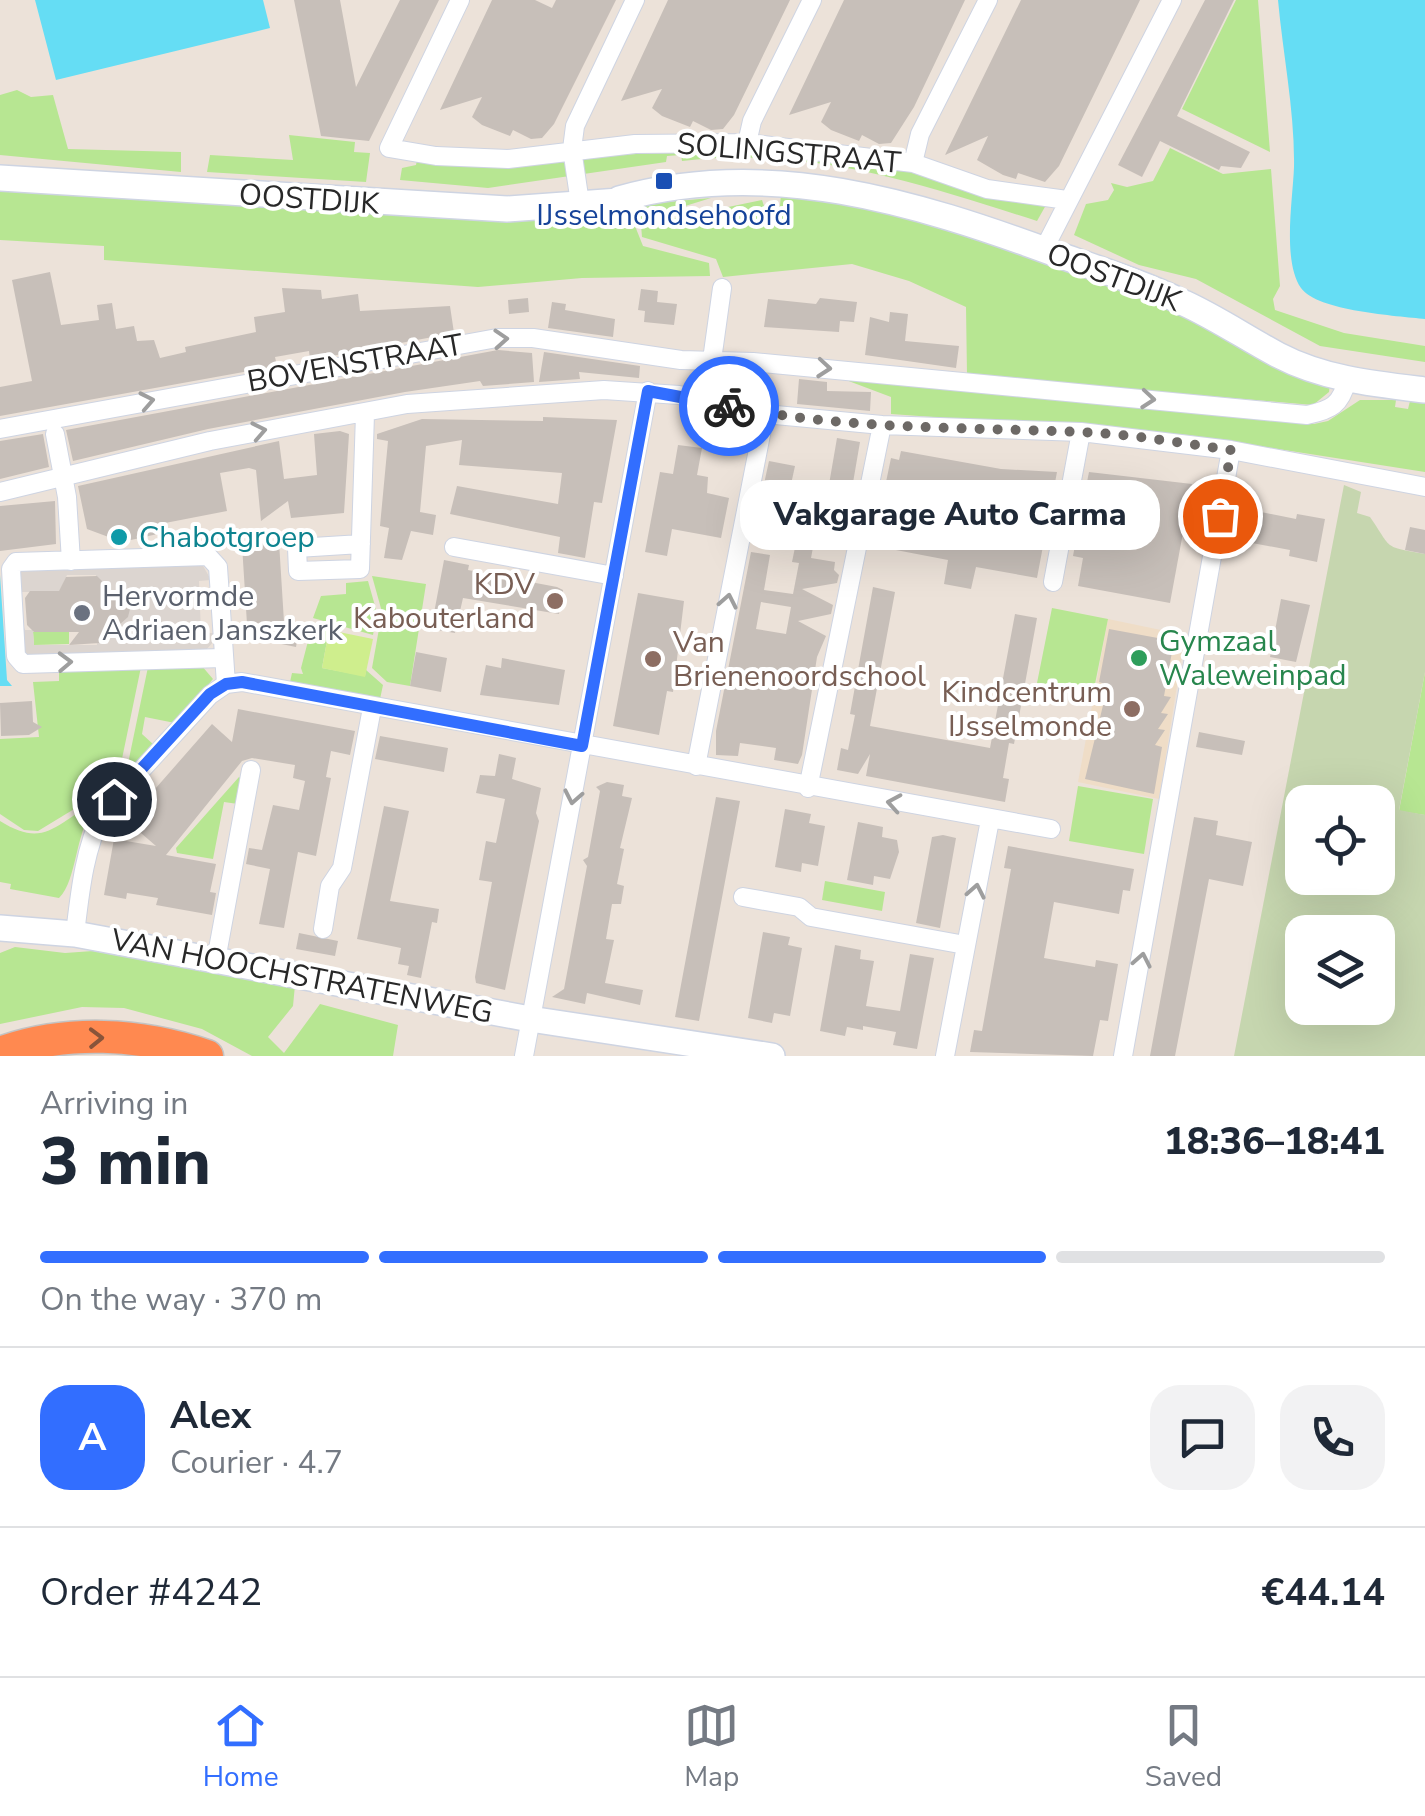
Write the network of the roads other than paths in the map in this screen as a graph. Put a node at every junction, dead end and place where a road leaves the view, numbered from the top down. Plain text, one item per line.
1 (460, 0) edge
2 (636, 0) edge
3 (812, 0) edge
4 (988, 0) edge
5 (1172, 0) edge
6 (747, 144) junction
7 (572, 149) junction
8 (912, 163) junction
9 (0, 178) edge
10 (1066, 200) junction
11 (580, 202) junction
12 (1044, 250) junction
13 (722, 288) dead end
14 (712, 360) junction
15 (1347, 380) junction
16 (1425, 390) edge
17 (648, 391) junction
18 (365, 414) junction
19 (765, 414) junction
20 (882, 424) junction
21 (0, 428) edge
22 (1081, 432) junction
23 (55, 434) dead end
24 (1231, 450) junction
25 (62, 480) junction
26 (1425, 488) edge
27 (0, 492) edge
28 (361, 544) dead end
29 (454, 547) dead end
30 (70, 561) junction
31 (614, 576) junction
32 (1054, 582) dead end
33 (222, 658) junction
34 (226, 684) junction
35 (372, 708) junction
36 (582, 746) junction
37 (696, 766) junction
38 (251, 770) dead end
39 (808, 788) junction
40 (990, 820) junction
41 (1052, 829) dead end
42 (743, 897) dead end
43 (0, 911) edge
44 (0, 928) edge
45 (323, 929) dead end
46 (74, 934) junction
47 (966, 945) junction
48 (216, 960) junction
49 (530, 1019) junction
50 (0, 1053) edge
51 (207, 1056) edge
52 (524, 1056) edge
53 (772, 1056) edge
54 (946, 1056) edge
55 (1123, 1056) edge

1 - 7 street, SOLINGSTRAAT
2 - 7 street
3 - 6 street
4 - 8 street
5 - 10 street
6 - 7 street, SOLINGSTRAAT
6 - 8 street, SOLINGSTRAAT
7 - 11 street
8 - 10 street, SOLINGSTRAAT
9 - 11 street, OOSTDIJK
10 - 12 street
11 - 12 street, OOSTDIJK
12 - 15 street, OOSTDIJK
13 - 14 street
14 -> 15 street, BOVENSTRAAT
21 -> 14 street, BOVENSTRAAT
15 - 16 street, OOSTDIJK
17 - 18 street
17 - 19 street
17 - 31 street
25 -> 18 street
18 - 28 street
19 - 20 street
37 -> 19 street
20 - 22 street
20 - 39 street
22 - 24 street
22 - 32 street
23 - 25 street
24 - 26 street
55 -> 24 street
25 - 27 street
25 - 30 street
29 - 31 street
30 - 33 street
30 -> 33 street
31 - 36 street
33 - 34 street
34 - 35 street
34 - 46 street
35 - 36 street
35 - 45 street
36 - 37 street
36 -> 49 street
37 - 39 street
38 - 48 street
40 -> 39 street
40 - 41 street
47 -> 40 street
42 - 47 street
43 - 46 street, VAN HOOCHSTRATENWEG
44 - 46 street, VAN HOOCHSTRATENWEG
46 - 48 street, VAN HOOCHSTRATENWEG
47 - 54 street
48 - 49 street, VAN HOOCHSTRATENWEG
49 - 52 street
49 - 53 street, VAN HOOCHSTRATENWEG
50 -> 51 highway

